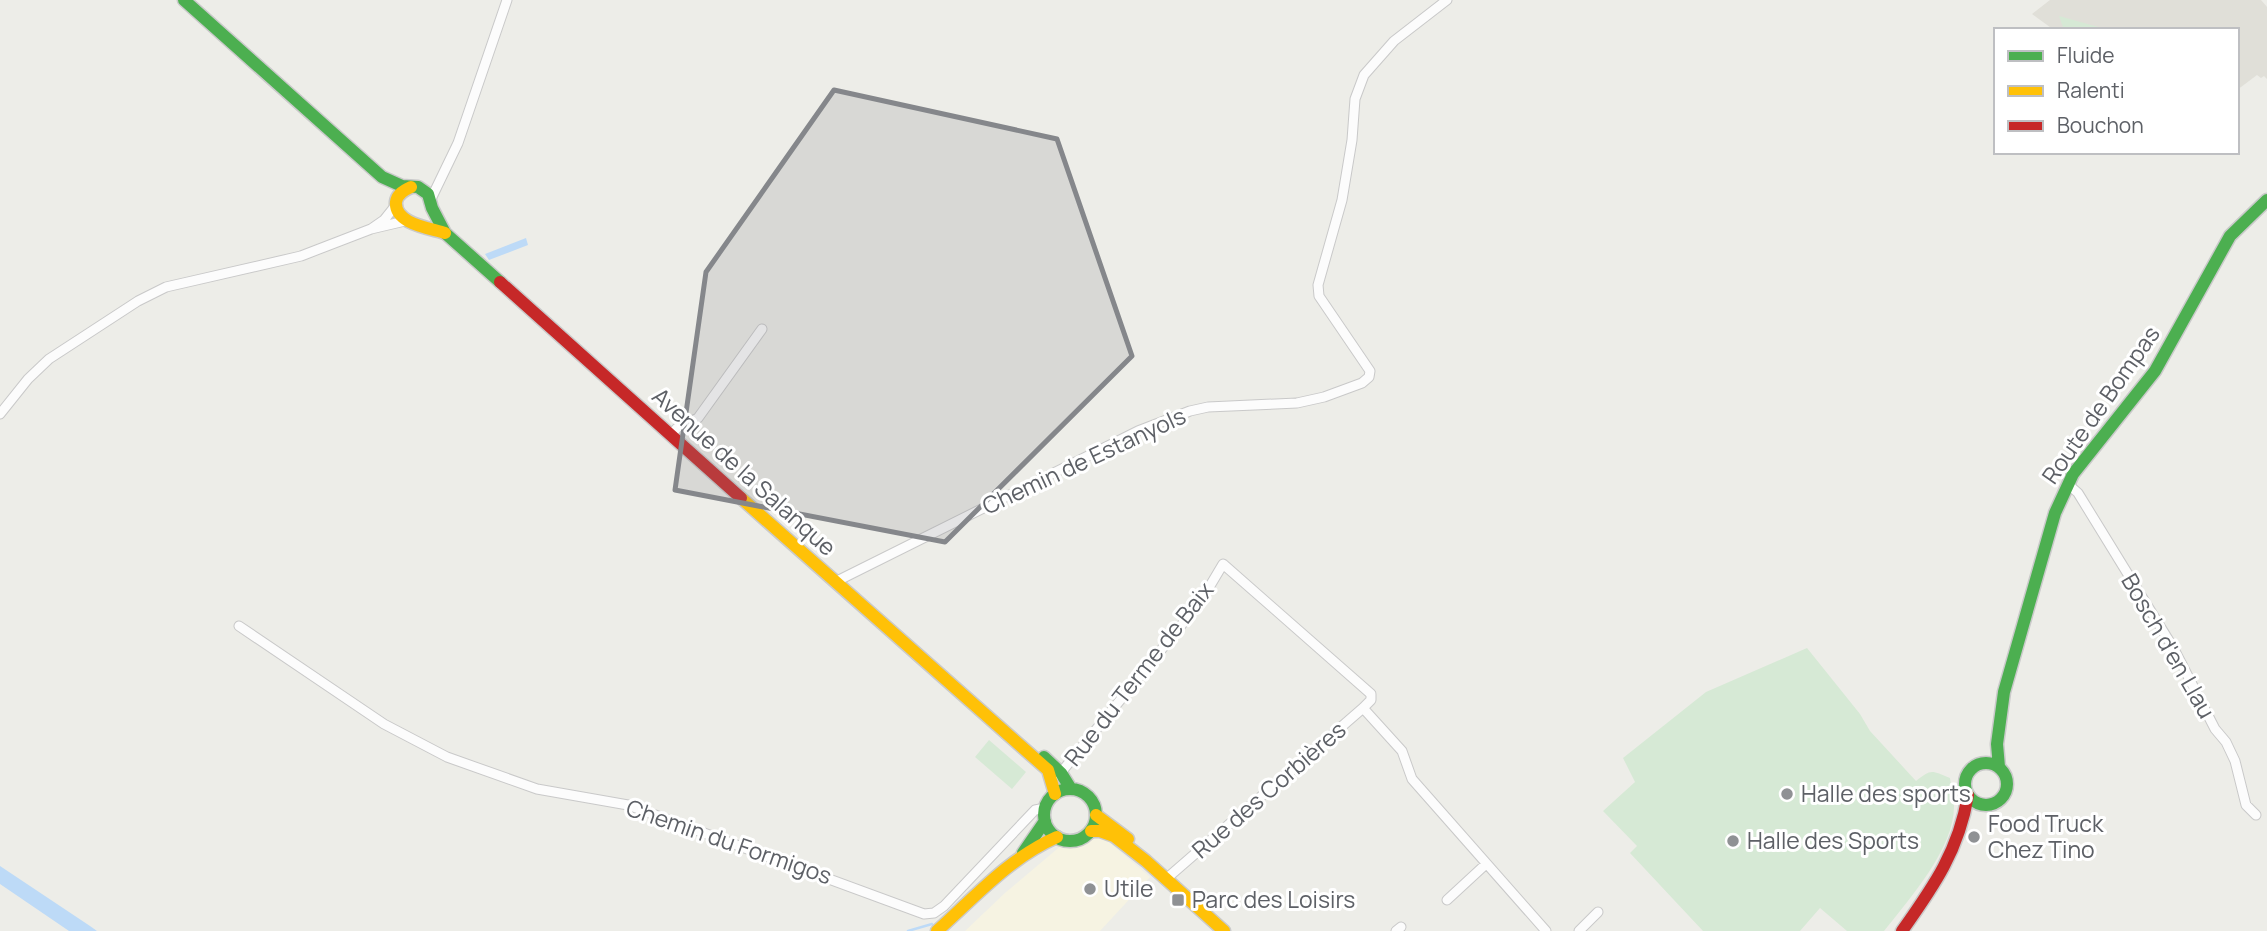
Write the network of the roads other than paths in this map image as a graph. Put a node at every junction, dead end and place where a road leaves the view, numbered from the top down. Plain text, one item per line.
1 (184, 0) edge
2 (506, 0) edge
3 (1447, 0) edge
4 (442, 175) junction
5 (382, 177) junction
6 (414, 187) junction
7 (2267, 200) edge
8 (431, 203) junction
9 (396, 204) junction
10 (2267, 209) edge
11 (411, 222) junction
12 (371, 229) junction
13 (445, 233) junction
14 (2216, 260) junction
15 (762, 329) dead end
16 (0, 414) edge
17 (671, 435) junction
18 (2067, 484) junction
19 (835, 582) junction
20 (239, 626) dead end
21 (1371, 699) joint
22 (1363, 708) junction
23 (1992, 765) junction
24 (1056, 783) junction
25 (1968, 795) junction
26 (1980, 804) junction
27 (1045, 815) junction
28 (1097, 815) junction
29 (2256, 815) dead end
30 (1966, 817) junction
31 (1091, 831) junction
32 (1057, 837) junction
33 (1020, 857) junction
34 (1146, 861) junction
35 (1486, 864) junction
36 (1166, 879) junction
37 (1447, 901) dead end
38 (1598, 912) dead end
39 (937, 931) edge
40 (1224, 931) edge
41 (1546, 931) edge
42 (1578, 931) edge
43 (1902, 931) edge

1 - 5 main road
2 - 4 street
3 - 19 street, Chemin de Estanyols
4 - 6 street
4 - 8 street
5 - 6 main road
5 - 9 main road
6 - 8 main road
6 - 9 main road
7 - 14 main road, Route de Bompas
8 - 11 main road
8 - 13 main road
9 - 11 main road
9 - 12 street
10 - 14 main road, Route de Bompas
11 - 12 street
11 - 13 main road
12 - 16 street
13 - 17 main road, Avenue de la Salanque
14 - 18 main road, Route de Bompas
15 - 17 street
17 - 19 main road, Avenue de la Salanque
18 - 23 main road, Route de Bompas
18 - 29 street, Bosch d'en Llau
19 - 24 main road, Avenue de la Salanque
20 - 27 street, Chemin du Formigos
21 - 22 street, Rue des Corbières
21 - 24 street, Rue du Terme de Baix
22 - 35 street
22 - 36 street, Rue des Corbières
23 - 25 main road
23 - 26 main road
24 - 27 main road
24 - 28 main road
25 - 26 main road
25 - 30 main road
26 - 30 main road
27 - 32 main road
27 - 33 main road
28 - 31 main road
28 - 34 main road
30 - 43 main road
31 - 32 main road
31 - 34 main road
32 - 33 main road
33 - 39 main road
34 - 36 main road
35 - 37 street
35 - 41 street
36 - 40 main road
38 - 42 street

